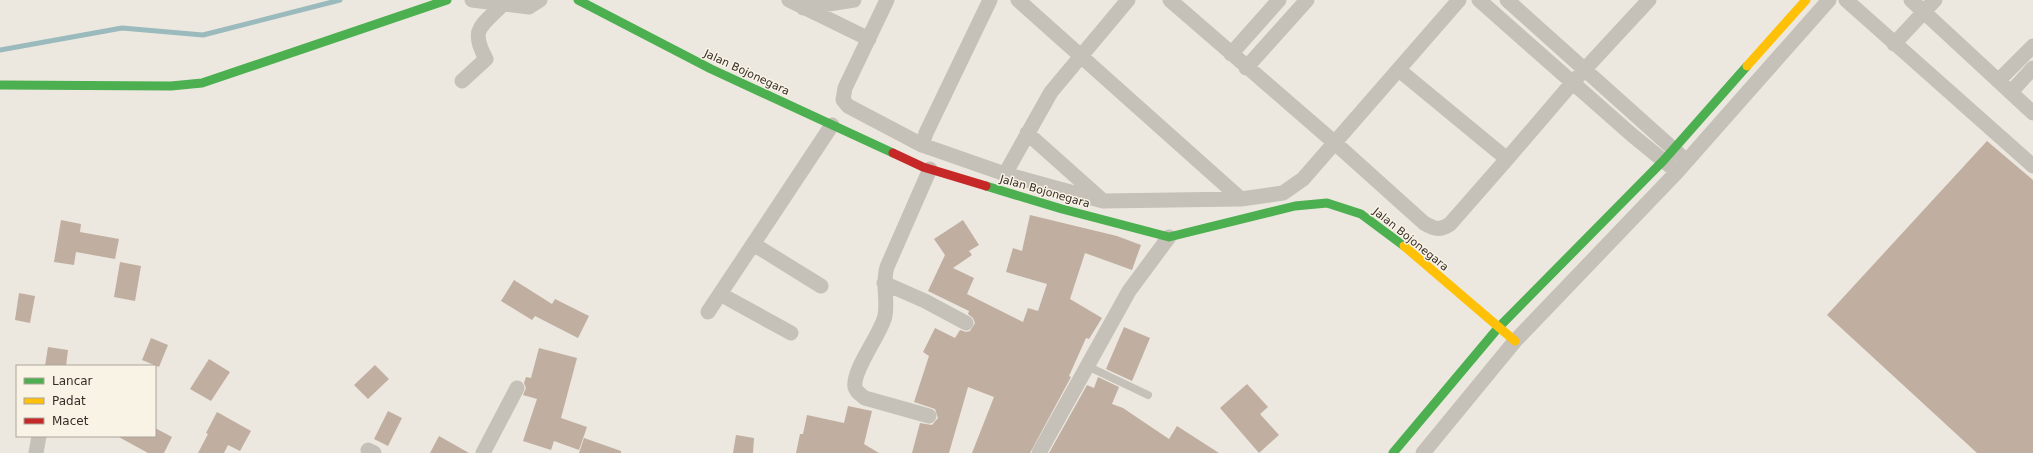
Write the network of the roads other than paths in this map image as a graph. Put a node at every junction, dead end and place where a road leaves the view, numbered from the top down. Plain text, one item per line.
1 (447, 0) edge
2 (472, 0) edge
3 (540, 0) edge
4 (578, 0) edge
5 (789, 0) edge
6 (854, 0) edge
7 (887, 0) edge
8 (990, 0) edge
9 (1018, 0) edge
10 (1128, 0) edge
11 (1170, 0) edge
12 (1279, 0) edge
13 (1307, 0) edge
14 (1459, 0) edge
15 (1479, 0) edge
16 (1507, 0) edge
17 (1649, 0) edge
18 (1806, 0) edge
19 (1829, 0) edge
20 (1846, 0) edge
21 (1911, 0) edge
22 (1935, 0) edge
23 (503, 4) junction
24 (803, 8) junction
25 (1924, 12) junction
26 (869, 39) junction
27 (1898, 40) junction
28 (2033, 46) edge
29 (1231, 54) junction
30 (1080, 56) junction
31 (1246, 68) junction
32 (2033, 68) edge
33 (1585, 69) junction
34 (1399, 70) junction
35 (462, 81) dead end
36 (1998, 81) junction
37 (1573, 82) junction
38 (0, 85) edge
39 (2011, 92) junction
40 (2033, 113) edge
41 (832, 125) junction
42 (1027, 133) junction
43 (1335, 143) junction
44 (922, 145) junction
45 (1673, 149) junction
46 (1507, 159) junction
47 (1663, 161) junction
48 (2033, 166) edge
49 (1682, 167) junction
50 (930, 169) junction
51 (1005, 174) junction
52 (1241, 199) junction
53 (1104, 201) junction
54 (1169, 237) junction
55 (754, 244) junction
56 (884, 283) junction
57 (821, 286) dead end
58 (720, 294) junction
59 (708, 312) dead end
60 (966, 324) dead end
61 (1498, 328) junction
62 (791, 332) dead end
63 (1515, 341) junction
64 (1087, 366) junction
65 (517, 388) dead end
66 (1148, 395) dead end
67 (929, 416) dead end
68 (39, 437) edge
69 (36, 453) edge
70 (483, 453) edge
71 (1039, 453) edge
72 (1393, 453) edge
73 (1423, 453) edge

1 - 38 street
2 - 23 street
3 - 23 street
4 - 41 street, Jalan Bojonegara
5 - 24 street
6 - 24 street
7 - 26 street
8 - 44 street
9 - 30 street
10 - 30 street
11 - 29 street
12 - 29 street
13 - 31 street
14 - 34 street
15 - 37 street
16 - 33 street
17 - 33 street
18 - 45 street
19 - 49 street
20 - 27 street
21 - 25 street
22 - 25 street
23 - 35 street
24 - 26 street
25 - 27 street
25 - 36 street
26 - 44 street
27 - 48 street
28 - 36 street
29 - 31 street
30 - 42 street
30 - 52 street
31 - 43 street
32 - 39 street
33 - 37 street
33 - 45 street
34 - 43 street
34 - 46 street
36 - 39 street
37 - 46 street
37 - 47 street
39 - 40 street
41 - 50 street, Jalan Bojonegara
41 - 55 street
42 - 51 street
42 - 53 street
43 - 46 street
43 - 52 street
44 - 51 street
45 - 47 street
45 - 49 street
47 - 49 street
47 - 61 street
49 - 63 street
50 - 54 street, Jalan Bojonegara
50 - 56 street
51 - 53 street
52 - 53 street
54 - 61 street, Jalan Bojonegara
54 - 64 street
55 - 57 street
55 - 58 street
56 - 60 street
56 - 67 street
58 - 59 street
58 - 62 street
61 - 63 street, Jalan Bojonegara
61 - 72 street
63 - 73 street
64 - 66 lane
64 - 71 street
65 - 70 street
68 - 69 street

